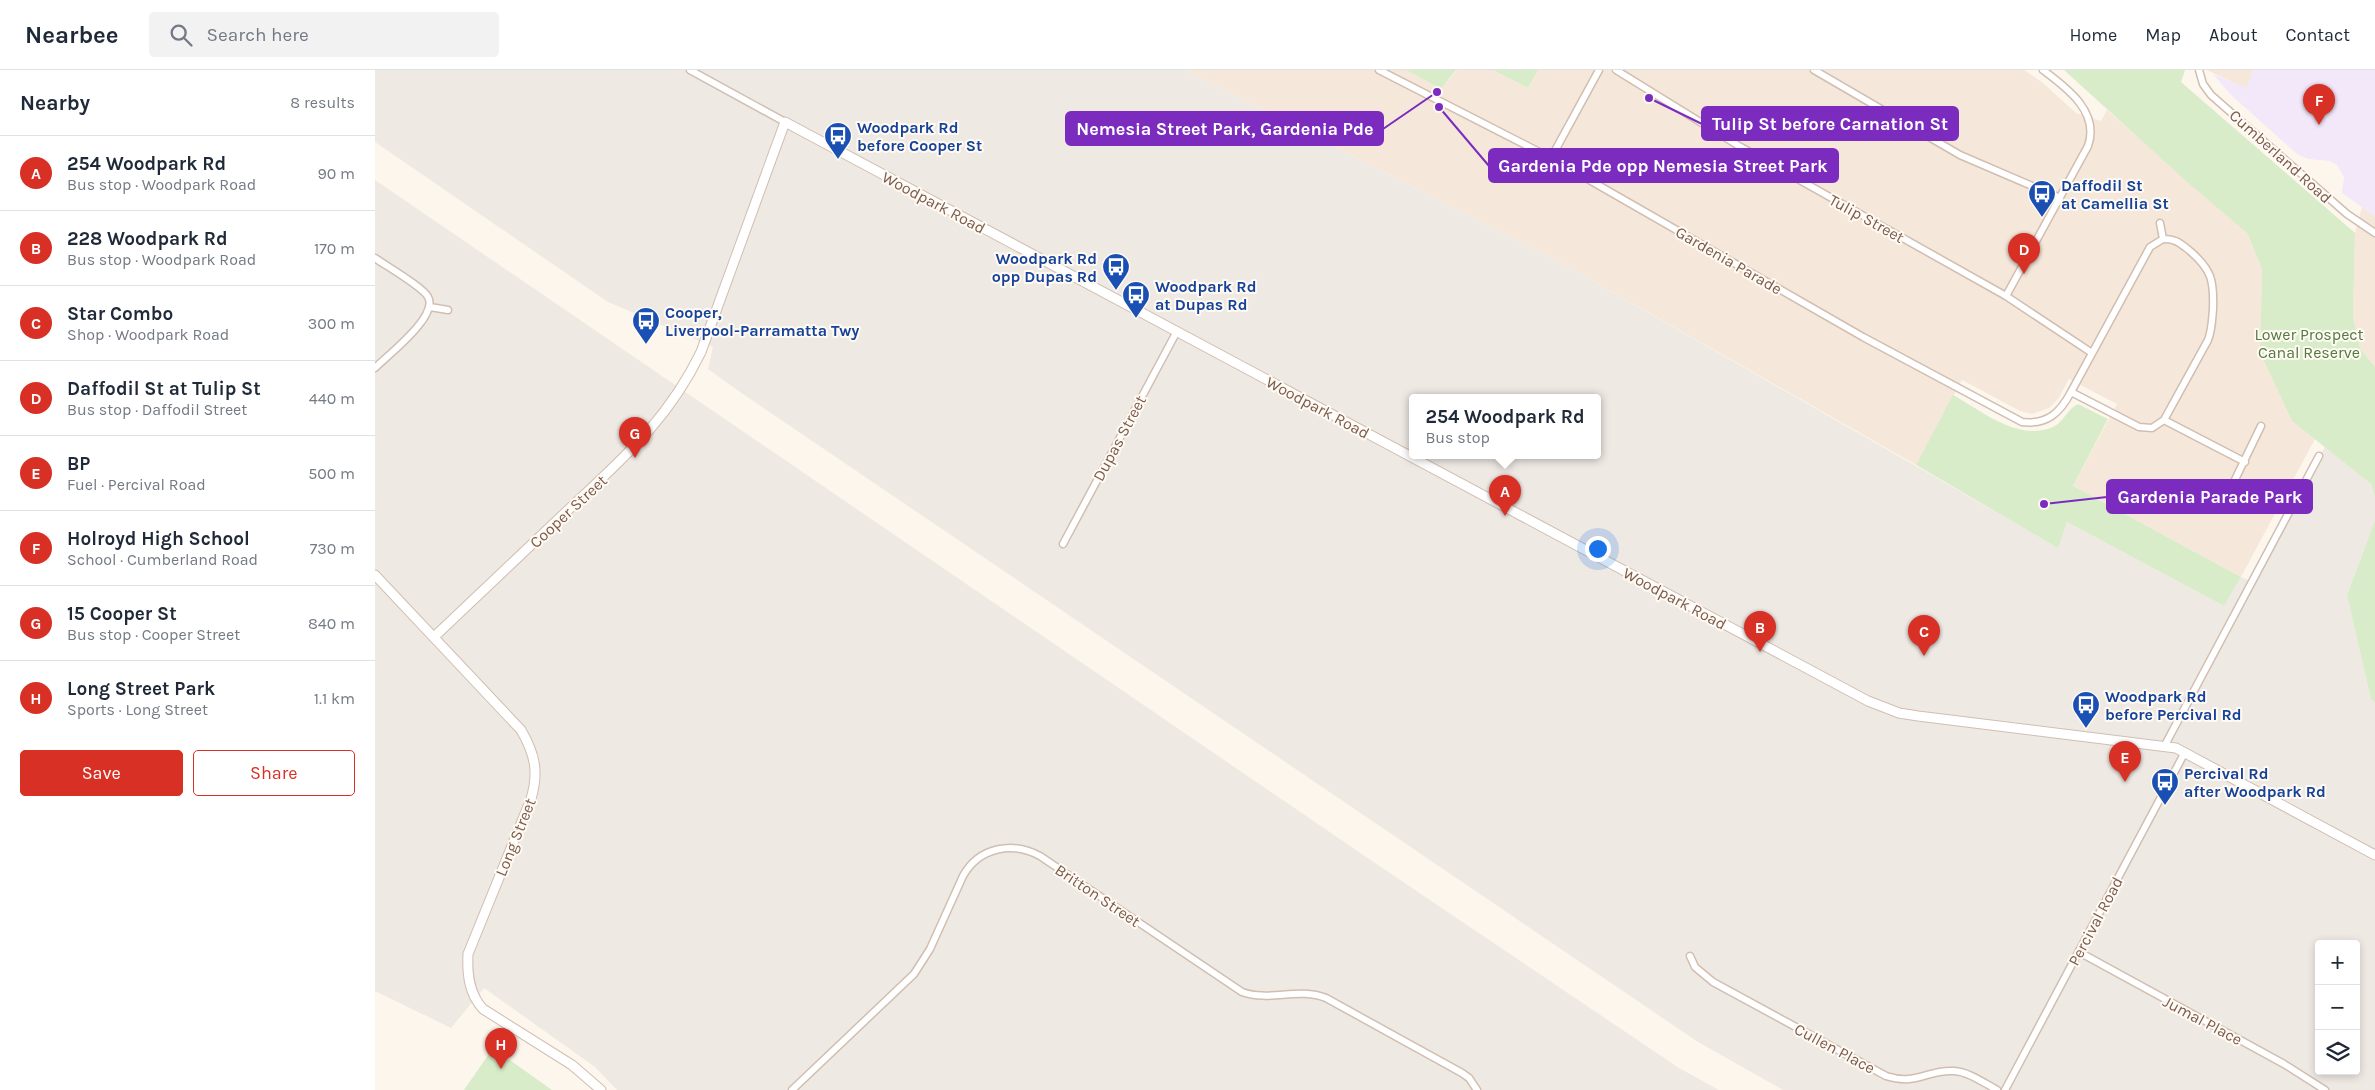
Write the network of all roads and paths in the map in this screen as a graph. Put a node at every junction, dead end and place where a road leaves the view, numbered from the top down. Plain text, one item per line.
1 (691, 70) edge
2 (1379, 70) edge
3 (1599, 70) edge
4 (1616, 70) edge
5 (1814, 70) edge
6 (2043, 70) edge
7 (2199, 70) edge
8 (785, 122) junction
9 (1551, 158) junction
10 (2060, 198) junction
11 (2160, 222) dead end
12 (2375, 233) edge
13 (2163, 239) junction
14 (375, 258) edge
15 (2006, 296) junction
16 (430, 307) junction
17 (449, 310) dead end
18 (1176, 332) junction
19 (2092, 353) junction
20 (375, 368) edge
21 (2071, 392) junction
22 (2164, 420) junction
23 (2261, 426) dead end
24 (1409, 456) edge
25 (2319, 456) dead end
26 (1415, 459) edge
27 (2245, 462) junction
28 (2230, 490) dead end
29 (1063, 544) dead end
30 (375, 575) edge
31 (434, 637) junction
32 (2165, 745) junction
33 (2185, 752) junction
34 (2375, 856) edge
35 (2079, 952) junction
36 (1689, 956) dead end
37 (601, 1090) edge
38 (792, 1090) edge
39 (1477, 1090) edge
40 (1997, 1090) edge
41 (2005, 1090) edge
42 (2325, 1090) edge

1 - 8 street, Woodpark Road
2 - 9 street, Gardenia Parade
3 - 9 street
4 - 15 street, Tulip Street
5 - 10 street
6 - 10 street
7 - 12 street, Cumberland Road
8 - 18 street, Woodpark Road
8 - 31 street, Cooper Street
9 - 21 street, Gardenia Parade
10 - 15 street
11 - 13 street
13 - 19 street, Gardenia Parade
13 - 22 street
14 - 16 street
15 - 19 street, Tulip Street
16 - 17 street
16 - 20 street
18 - 24 street, Woodpark Road
18 - 29 street, Dupas Street
19 - 21 street, Gardenia Parade
21 - 22 street
22 - 27 street
23 - 27 street
25 - 32 street
26 - 32 street, Woodpark Road
27 - 28 street
30 - 31 street, Long Street
31 - 37 street, Long Street
32 - 33 street, Woodpark Road
33 - 34 street, Woodpark Road
33 - 35 street, Percival Road
35 - 41 street, Percival Road
35 - 42 street, Jumal Place
36 - 40 street, Cullen Place
38 - 39 street, Britton Street

